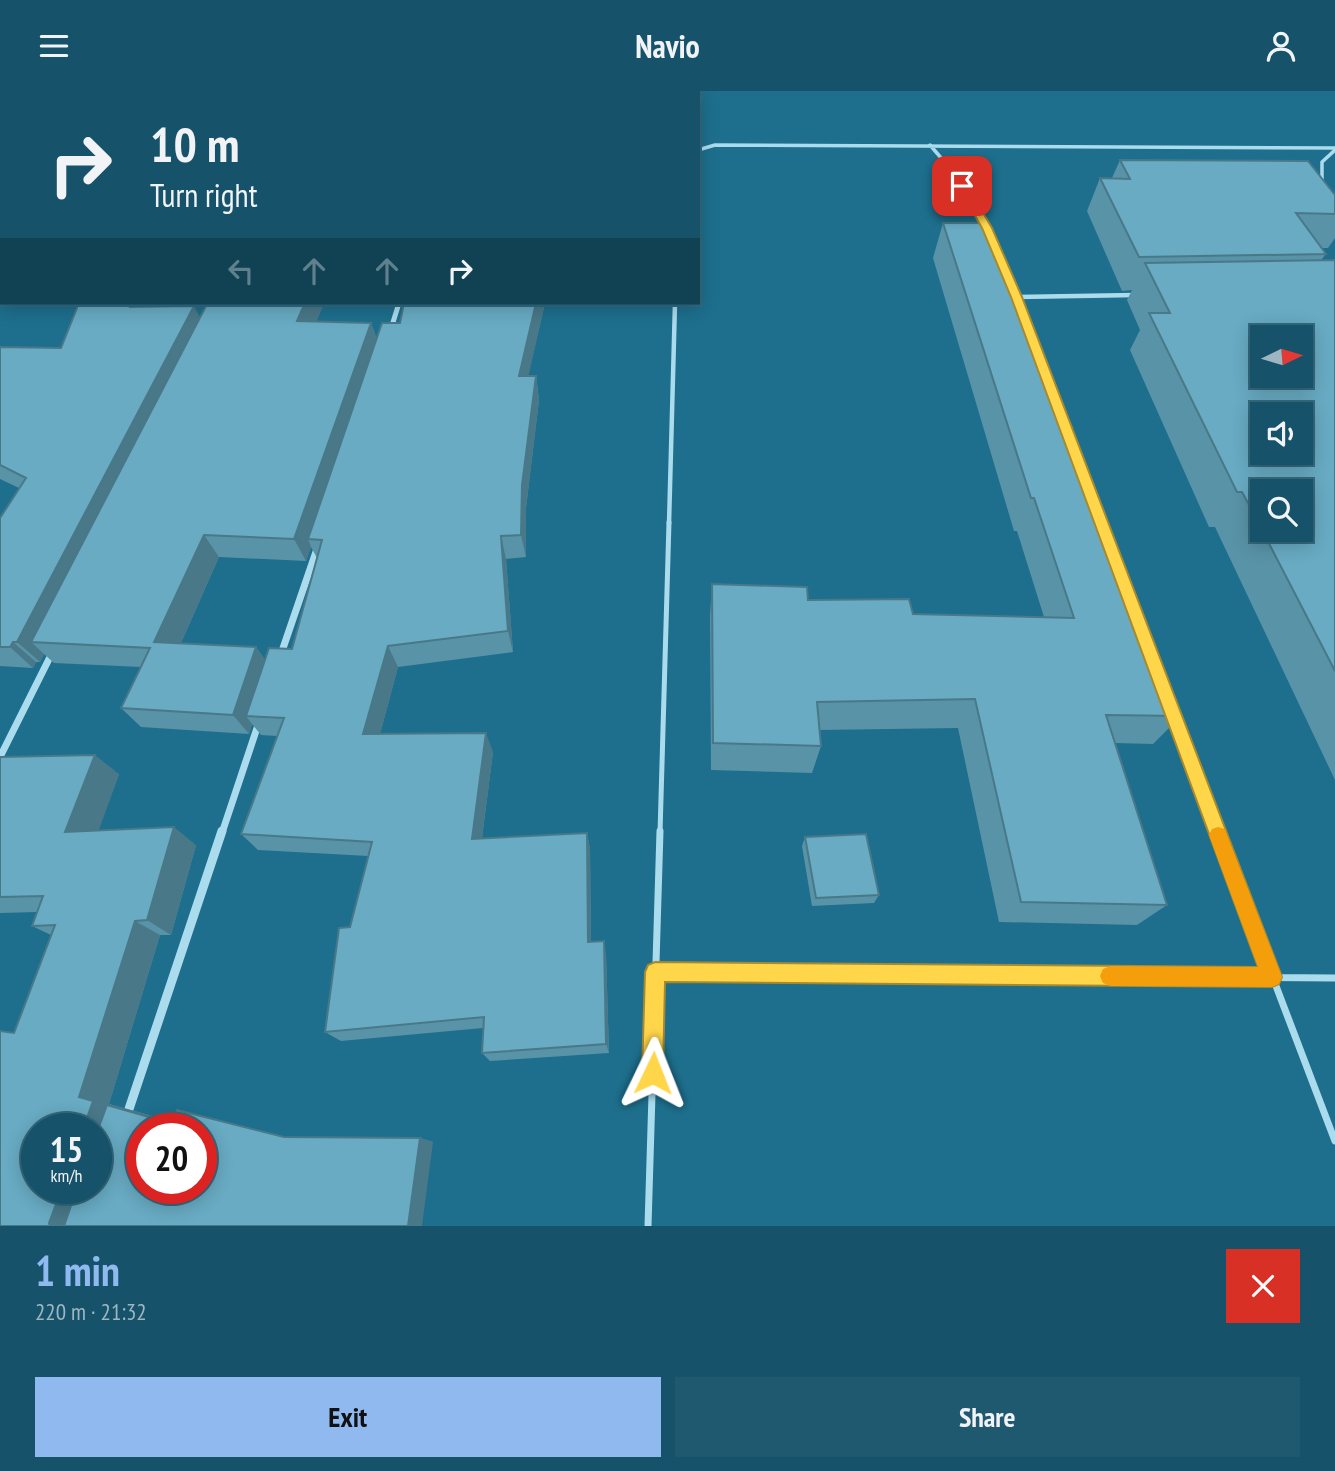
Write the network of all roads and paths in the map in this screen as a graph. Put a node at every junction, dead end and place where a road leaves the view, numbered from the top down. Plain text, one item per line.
1 (930, 145) junction
2 (700, 149) edge
3 (1335, 149) edge
4 (1322, 185) edge
5 (992, 239) edge
6 (1012, 286) edge
7 (1141, 295) dead end
8 (1017, 297) junction
9 (398, 305) edge
10 (675, 305) edge
11 (1021, 310) edge
12 (386, 342) edge
13 (320, 540) edge
14 (55, 646) edge
15 (275, 672) edge
16 (1168, 703) edge
17 (262, 712) edge
18 (0, 757) edge
19 (655, 972) junction
20 (1272, 977) junction
21 (1335, 978) edge
22 (121, 1134) edge
23 (1335, 1141) edge
24 (648, 1226) edge

1 - 2 lane
1 - 3 lane
1 - 5 lane
3 - 4 lane
6 - 8 lane
7 - 8 lane
8 - 11 lane
9 - 12 street
10 - 19 lane
13 - 15 street
14 - 18 street
16 - 20 lane
17 - 22 street
19 - 20 lane
19 - 24 lane
20 - 21 lane
20 - 23 lane

